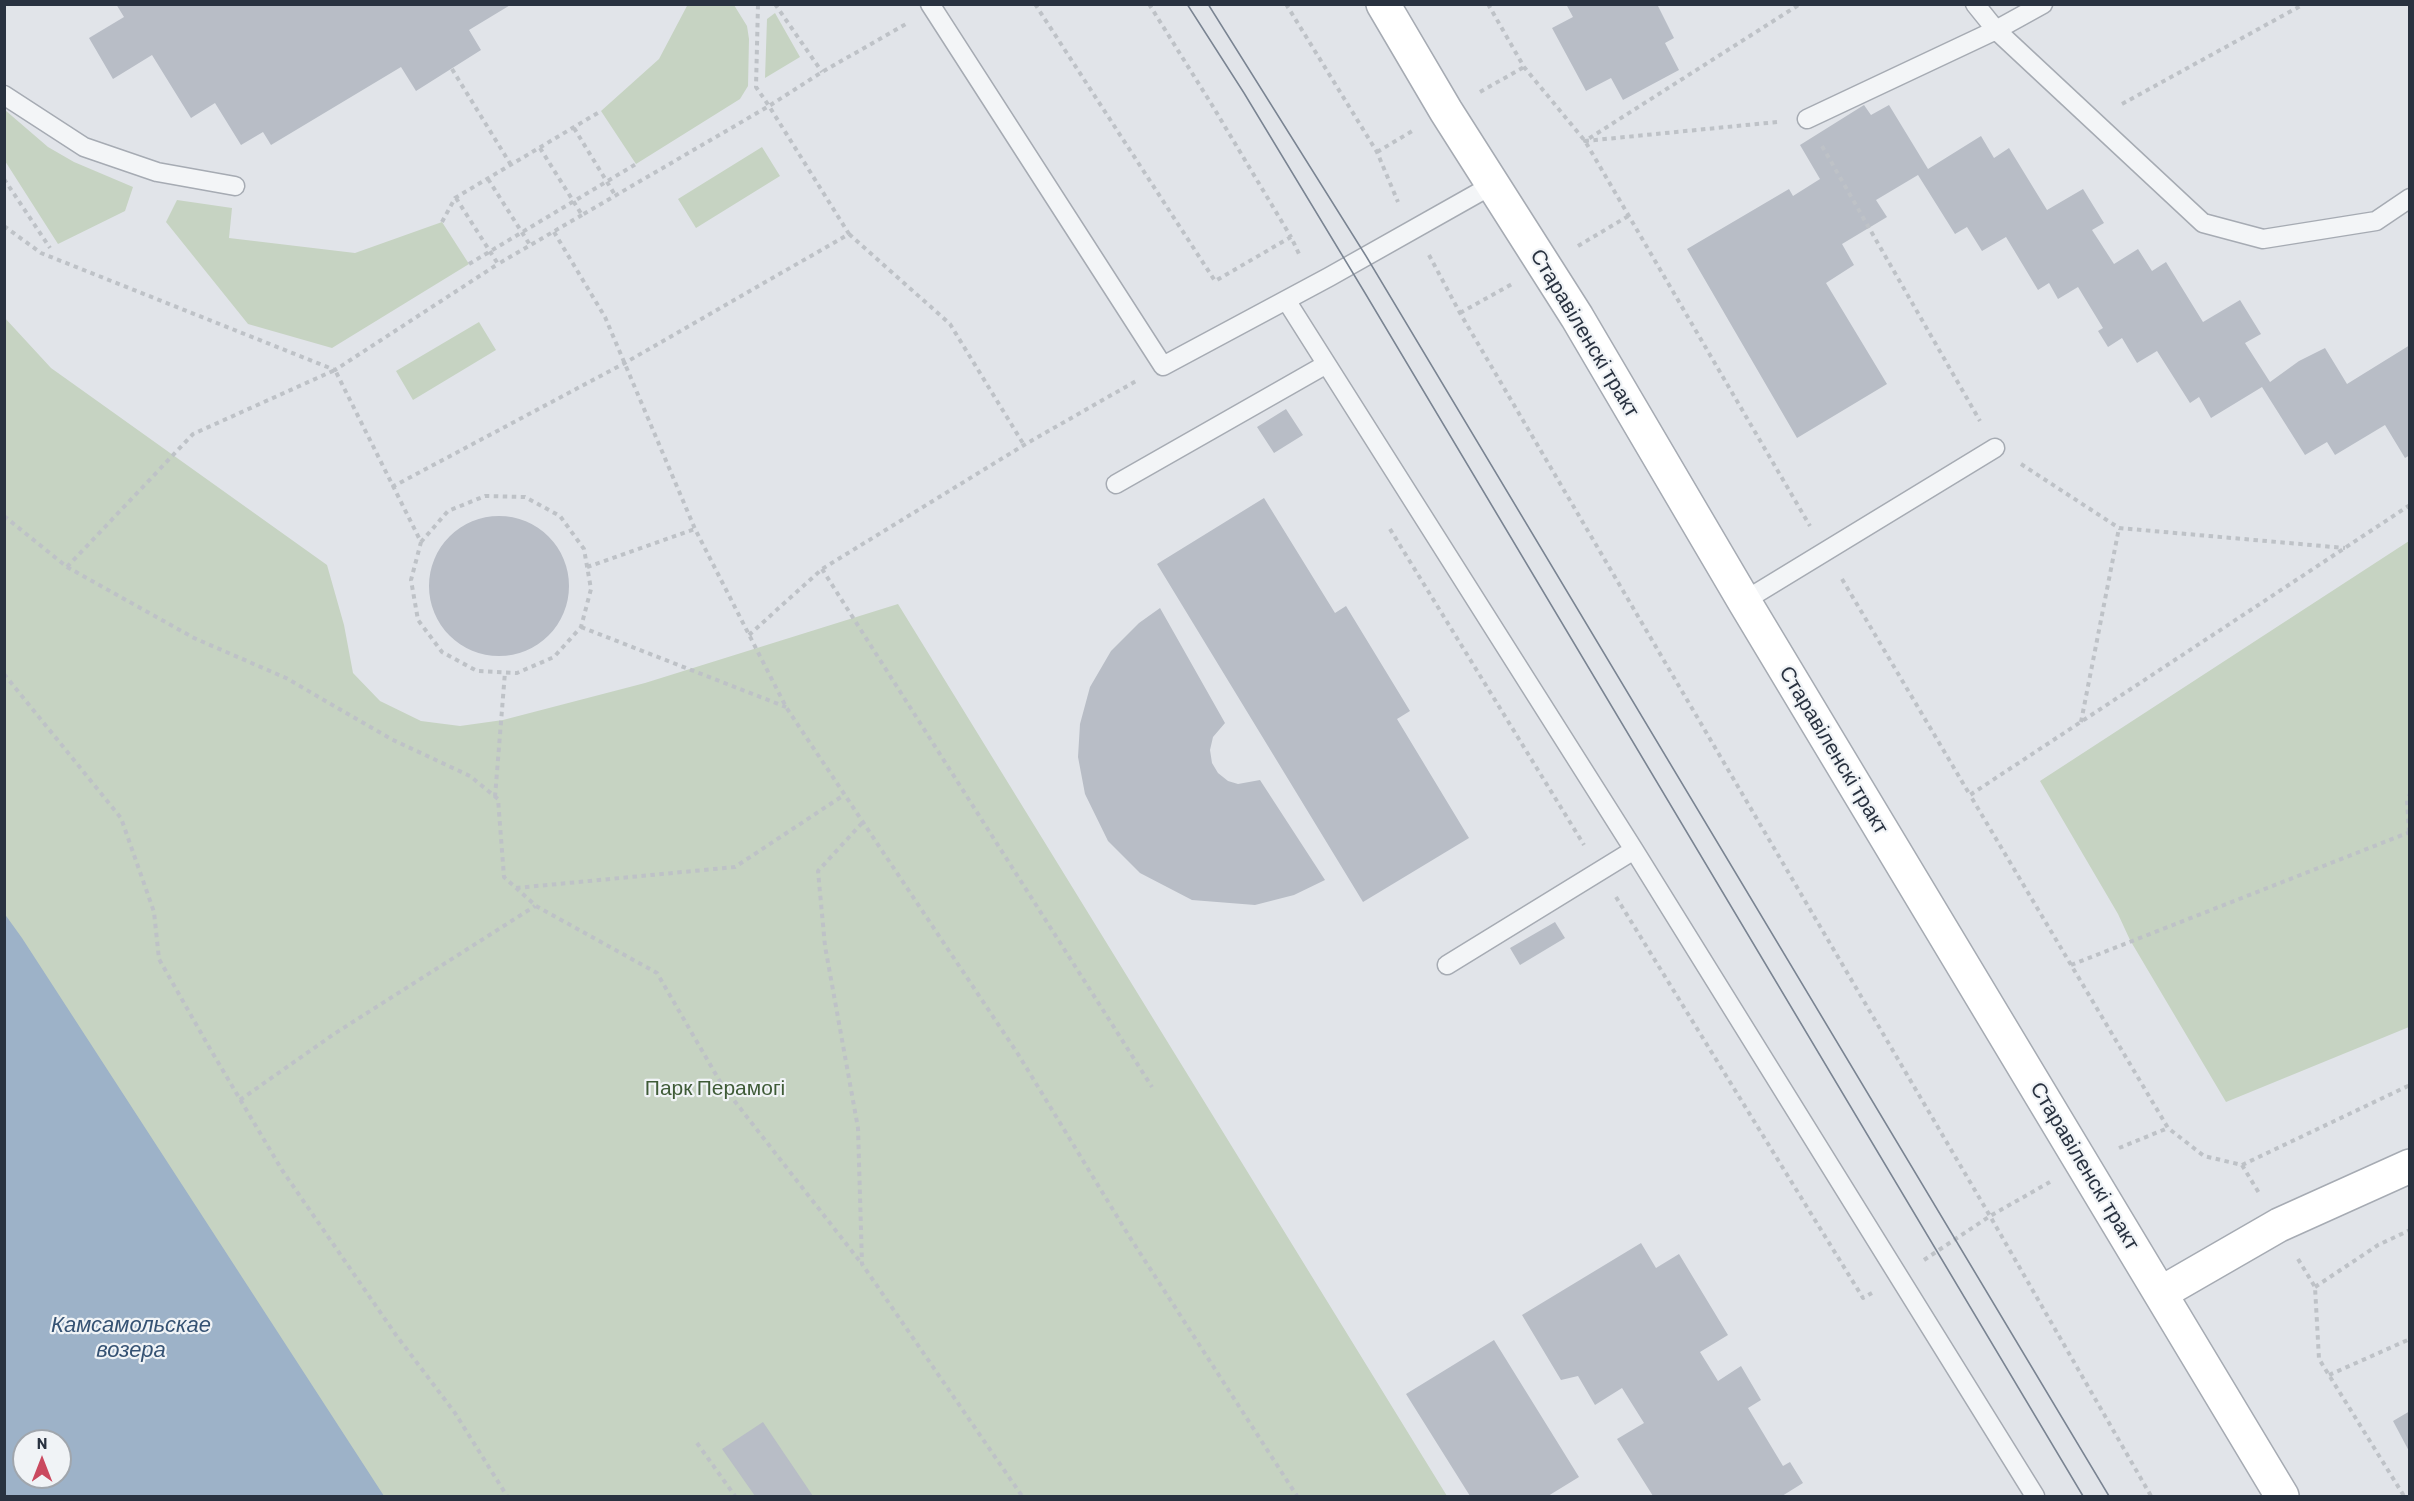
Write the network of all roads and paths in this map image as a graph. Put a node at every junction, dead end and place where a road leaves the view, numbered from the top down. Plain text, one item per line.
1 (758, 4) edge
2 (775, 4) edge
3 (1035, 4) edge
4 (1149, 4) edge
5 (1286, 4) edge
6 (1383, 4) edge
7 (1488, 4) edge
8 (1800, 4) edge
9 (1975, 4) edge
10 (2043, 4) edge
11 (2304, 4) edge
12 (931, 7) edge
13 (1996, 30) junction
14 (452, 69) dead end
15 (822, 72) junction
16 (4, 95) edge
17 (769, 106) junction
18 (601, 111) dead end
19 (1807, 119) junction
20 (2092, 120) junction
21 (574, 128) junction
22 (1586, 141) junction
23 (540, 148) junction
24 (636, 164) dead end
25 (511, 165) junction
26 (488, 178) junction
27 (4, 179) edge
28 (607, 182) junction
29 (1494, 184) junction
30 (235, 186) dead end
31 (615, 195) junction
32 (455, 198) junction
33 (2409, 198) edge
34 (574, 201) junction
35 (582, 215) junction
36 (442, 222) dead end
37 (4, 226) edge
38 (1414, 230) junction
39 (522, 232) junction
40 (554, 232) junction
41 (849, 234) junction
42 (1291, 237) junction
43 (530, 245) junction
44 (50, 248) dead end
45 (490, 251) junction
46 (1430, 256) junction
47 (1422, 261) dead end
48 (469, 264) dead end
49 (498, 264) junction
50 (1315, 285) junction
51 (1286, 300) junction
52 (623, 364) junction
53 (1325, 365) junction
54 (1163, 366) junction
55 (334, 370) junction
56 (1024, 445) junction
57 (1995, 448) junction
58 (1116, 484) dead end
59 (392, 487) junction
60 (2409, 505) edge
61 (4, 516) edge
62 (2119, 528) junction
63 (694, 529) junction
64 (422, 542) junction
65 (2345, 548) junction
66 (1825, 551) junction
67 (67, 567) junction
68 (588, 567) junction
69 (822, 569) junction
70 (1744, 601) junction
71 (581, 627) junction
72 (749, 635) junction
73 (505, 672) junction
74 (4, 674) edge
75 (786, 707) junction
76 (2080, 723) junction
77 (2409, 794) edge
78 (844, 795) junction
79 (1970, 795) junction
80 (495, 797) junction
81 (862, 823) junction
82 (2409, 832) edge
83 (1634, 850) junction
84 (516, 888) junction
85 (536, 906) junction
86 (2071, 965) junction
87 (1447, 966) dead end
88 (2409, 1085) edge
89 (1152, 1087) dead end
90 (240, 1100) junction
91 (2409, 1166) edge
92 (2409, 1230) edge
93 (862, 1264) junction
94 (2161, 1293) junction
95 (2409, 1339) edge
96 (2329, 1375) junction
97 (697, 1443) dead end
98 (507, 1497) edge
99 (735, 1497) edge
100 (1023, 1497) edge
101 (1297, 1497) edge
102 (2034, 1497) edge
103 (2151, 1497) edge
104 (2282, 1497) edge
105 (2404, 1497) edge

1 - 17 path
2 - 15 path
3 - 42 path
4 - 42 path
5 - 38 path
6 - 29 main road, Старавіленскі тракт
7 - 22 path
8 - 22 path
9 - 13 lane
10 - 13 lane
11 - 20 path
12 - 15 path
12 - 54 lane
13 - 19 lane
13 - 20 lane
14 - 25 path
15 - 17 path
16 - 30 lane
17 - 31 path
17 - 41 path
18 - 21 path
19 - 22 path
19 - 57 path
20 - 33 lane
21 - 23 path
21 - 28 path
22 - 66 path
23 - 25 path
23 - 34 path
24 - 28 path
25 - 26 path
26 - 32 path
26 - 39 path
27 - 44 path
28 - 31 path
28 - 34 path
29 - 38 lane
29 - 70 main road, Старавіленскі тракт
31 - 35 path
32 - 36 path
32 - 45 path
34 - 35 path
34 - 39 path
35 - 40 path
37 - 55 path
38 - 46 path
38 - 50 lane
39 - 43 path
39 - 45 path
40 - 43 path
40 - 52 path
41 - 52 path
41 - 56 path
42 - 50 path
43 - 49 path
45 - 48 path
45 - 49 path
46 - 47 path
46 - 103 path
49 - 55 path
50 - 51 lane
51 - 53 lane
51 - 54 lane
52 - 59 path
52 - 63 path
53 - 58 lane
53 - 83 lane
54 - 56 path
55 - 59 path
55 - 67 path
56 - 69 path
57 - 62 path
57 - 66 lane
59 - 64 path
60 - 65 path
61 - 67 path
62 - 65 path
62 - 76 path
63 - 68 path
63 - 72 path
64 - 68 path
64 - 73 path
65 - 76 path
66 - 70 lane
66 - 79 path
67 - 80 path
68 - 71 path
69 - 72 path
69 - 89 path
70 - 94 main road, Старавіленскі тракт
71 - 73 path
71 - 75 path
72 - 75 path
73 - 80 path
74 - 90 path
75 - 78 path
76 - 79 path
77 - 82 path
78 - 81 path
78 - 84 path
79 - 86 path
80 - 84 path
81 - 93 path
81 - 101 path
82 - 86 path
83 - 87 lane
83 - 102 lane
84 - 85 path
85 - 90 path
85 - 93 path
86 - 88 path
90 - 98 path
91 - 94 main road
92 - 96 path
93 - 100 path
94 - 104 main road, Старавіленскі тракт
95 - 96 path
96 - 105 path
97 - 99 path

